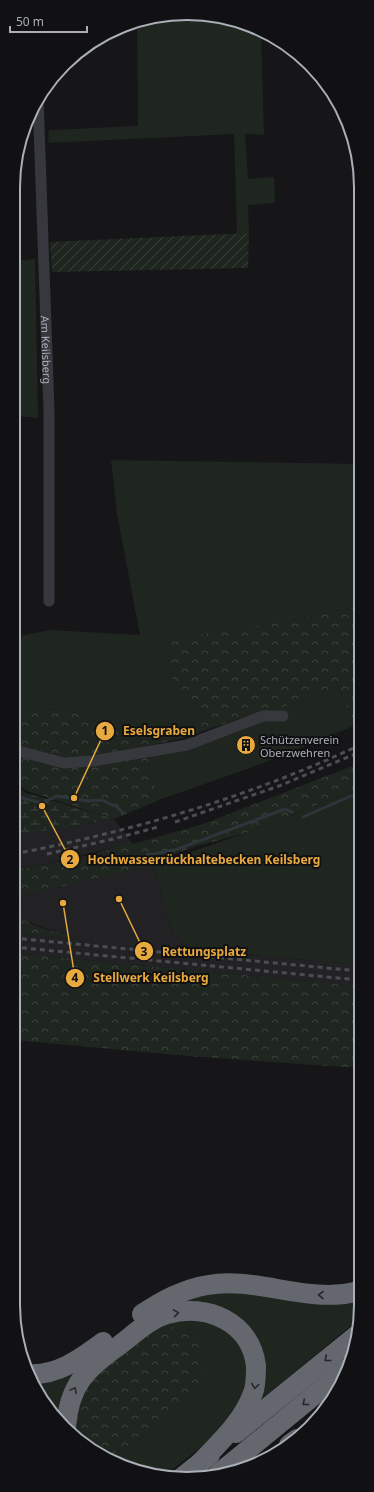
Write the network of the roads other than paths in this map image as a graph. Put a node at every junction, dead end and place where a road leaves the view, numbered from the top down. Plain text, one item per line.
1 (38, 110) edge
2 (49, 601) dead end
3 (283, 716) dead end
4 (20, 752) edge
5 (354, 1292) edge
6 (350, 1341) edge
7 (35, 1374) edge
8 (339, 1375) edge
9 (66, 1420) edge
10 (200, 1463) junction
11 (225, 1468) edge
12 (189, 1472) edge

1 - 2 street, Am Keilsberg
3 - 4 street
5 -> 7 highway
6 -> 10 highway
8 -> 11 highway
9 -> 10 highway
10 - 12 highway

